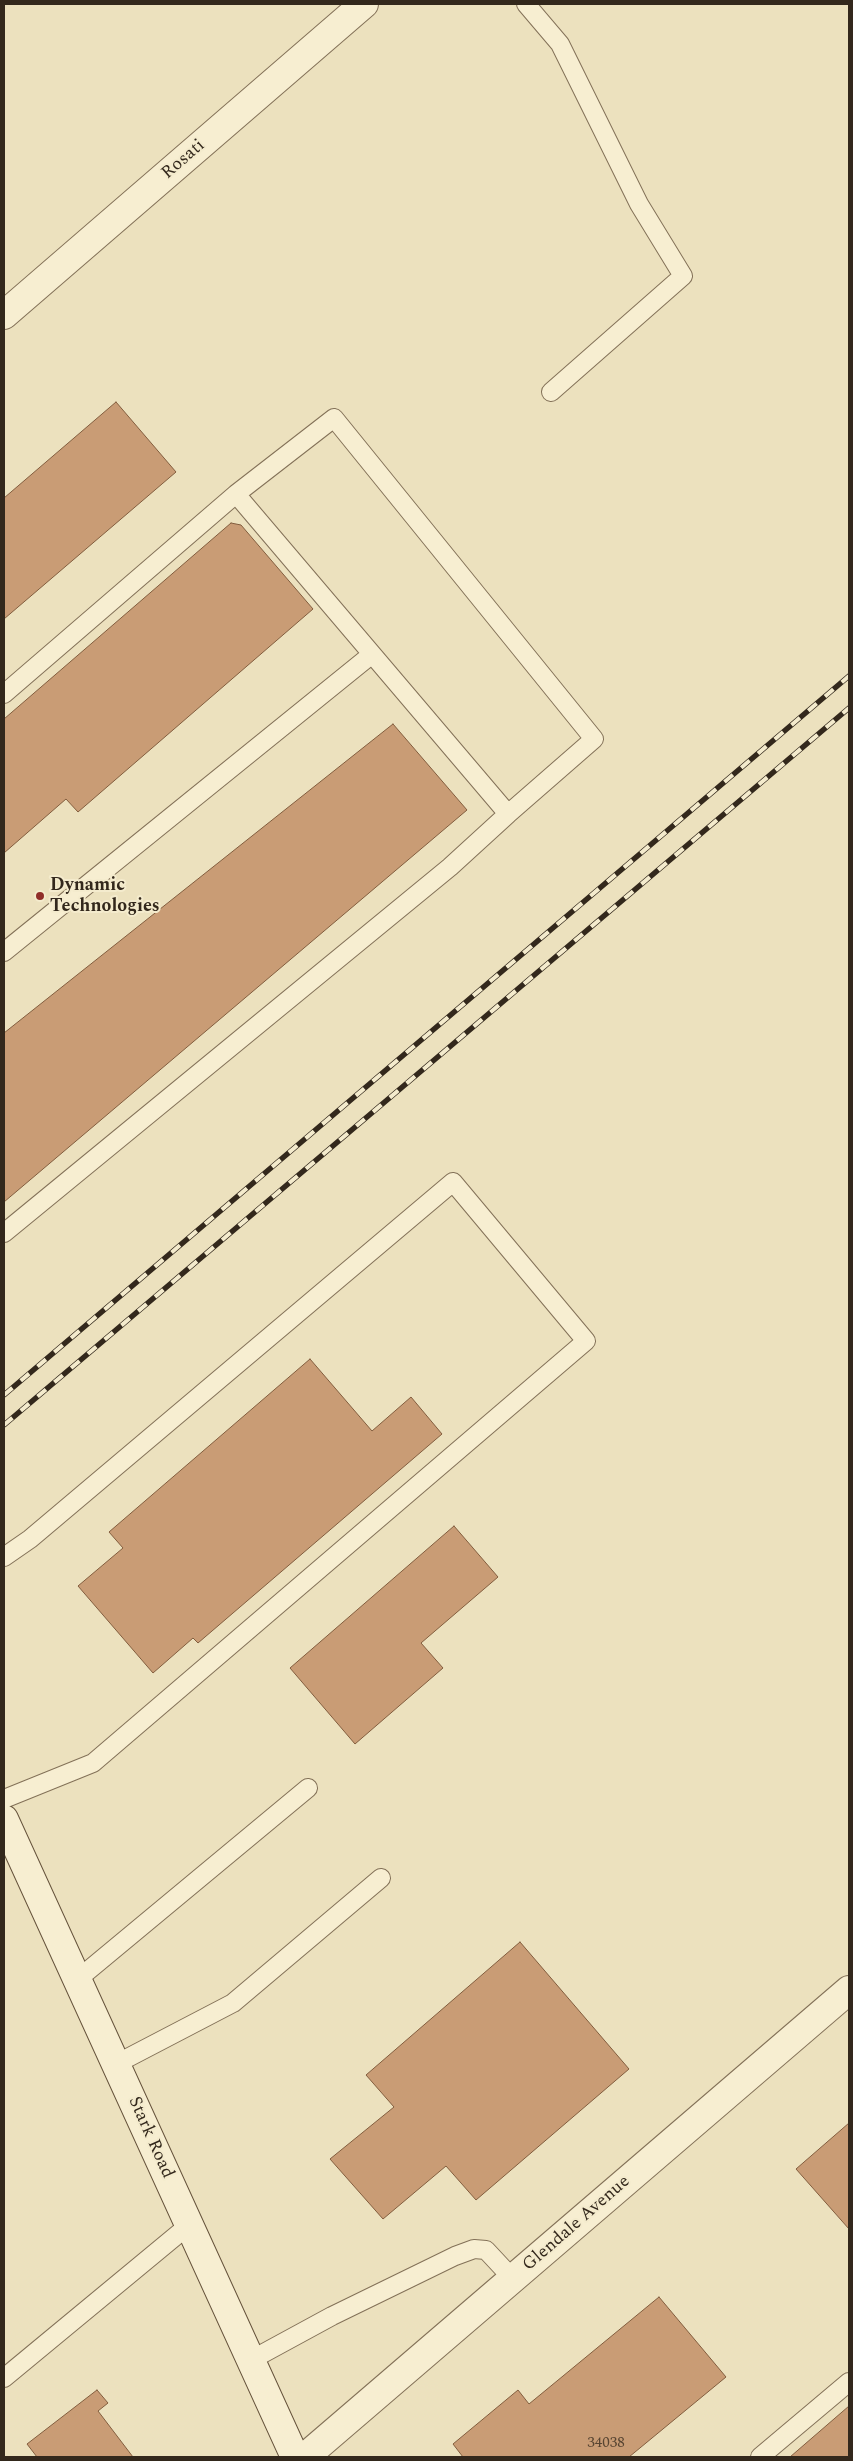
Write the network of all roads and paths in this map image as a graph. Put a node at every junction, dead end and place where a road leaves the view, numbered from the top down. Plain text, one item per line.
1 (364, 4) edge
2 (526, 4) edge
3 (4, 315) edge
4 (551, 392) dead end
5 (236, 494) junction
6 (371, 655) junction
7 (4, 694) edge
8 (508, 814) junction
9 (4, 952) edge
10 (4, 1233) edge
11 (4, 1557) edge
12 (308, 1788) dead end
13 (4, 1799) edge
14 (4, 1818) edge
15 (381, 1878) dead end
16 (78, 1979) junction
17 (849, 1990) edge
18 (116, 2064) junction
19 (190, 2225) junction
20 (513, 2279) junction
21 (251, 2360) junction
22 (4, 2378) edge
23 (849, 2382) edge
24 (295, 2457) edge
25 (305, 2457) edge
26 (760, 2457) edge

1 - 3 street, Rosati
2 - 4 lane
5 - 6 lane
5 - 7 lane
5 - 8 lane
6 - 8 lane
6 - 9 lane
8 - 10 lane
11 - 13 lane
12 - 16 lane
14 - 16 street, Stark Road
15 - 18 lane
16 - 18 street, Stark Road
17 - 20 street, Glendale Avenue
18 - 19 street, Stark Road
19 - 21 street, Stark Road
19 - 22 lane
20 - 21 lane
20 - 25 street, Glendale Avenue
21 - 24 street, Stark Road
23 - 26 lane

